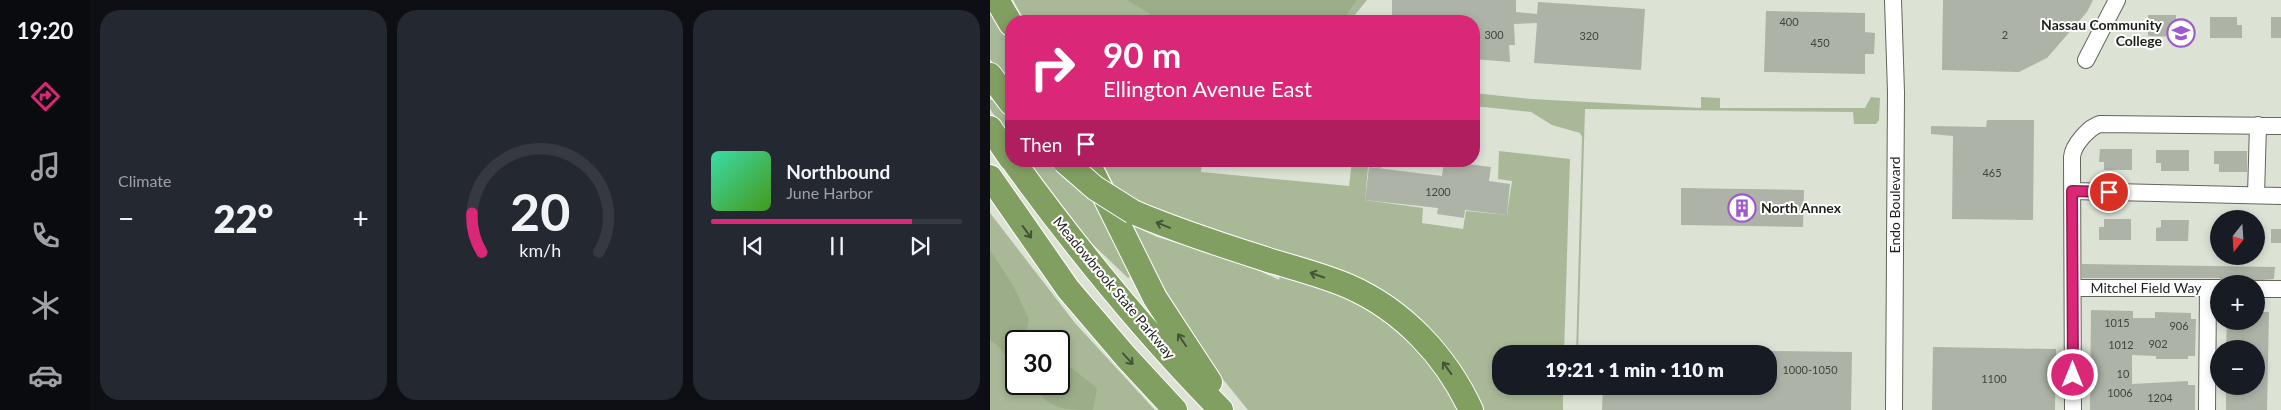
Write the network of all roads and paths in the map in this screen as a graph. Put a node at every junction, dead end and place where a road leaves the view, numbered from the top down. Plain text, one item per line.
1 (997, 0) edge
2 (1893, 0) edge
3 (2117, 0) edge
4 (1006, 15) edge
5 (2086, 60) dead end
6 (990, 75) edge
7 (1005, 95) edge
8 (2258, 125) junction
9 (2281, 126) edge
10 (990, 128) edge
11 (1005, 150) edge
12 (1017, 167) edge
13 (1071, 167) edge
14 (1090, 167) edge
15 (990, 177) edge
16 (997, 190) edge
17 (2072, 191) junction
18 (2256, 195) junction
19 (2281, 196) edge
20 (2073, 288) junction
21 (2210, 288) edge
22 (2265, 289) edge
23 (2281, 289) edge
24 (2211, 330) edge
25 (1176, 410) edge
26 (1222, 410) edge
27 (1229, 410) edge
28 (1471, 410) edge
29 (1894, 410) edge
30 (2073, 410) edge
31 (2207, 410) edge

1 - 4 highway
2 - 29 street, Endo Boulevard
3 - 5 street
6 - 7 highway
8 - 9 street
8 - 17 street
8 - 18 street
10 - 11 highway, Meadowbrook State Parkway
12 - 26 highway, Meadowbrook State Parkway
28 -> 13 highway, bridge
27 -> 14 highway
15 - 16 highway
16 -> 25 highway
17 - 18 street
17 - 20 street
18 - 19 street
20 - 21 street, Mitchel Field Way
20 - 30 street
22 - 23 street
24 - 31 street

